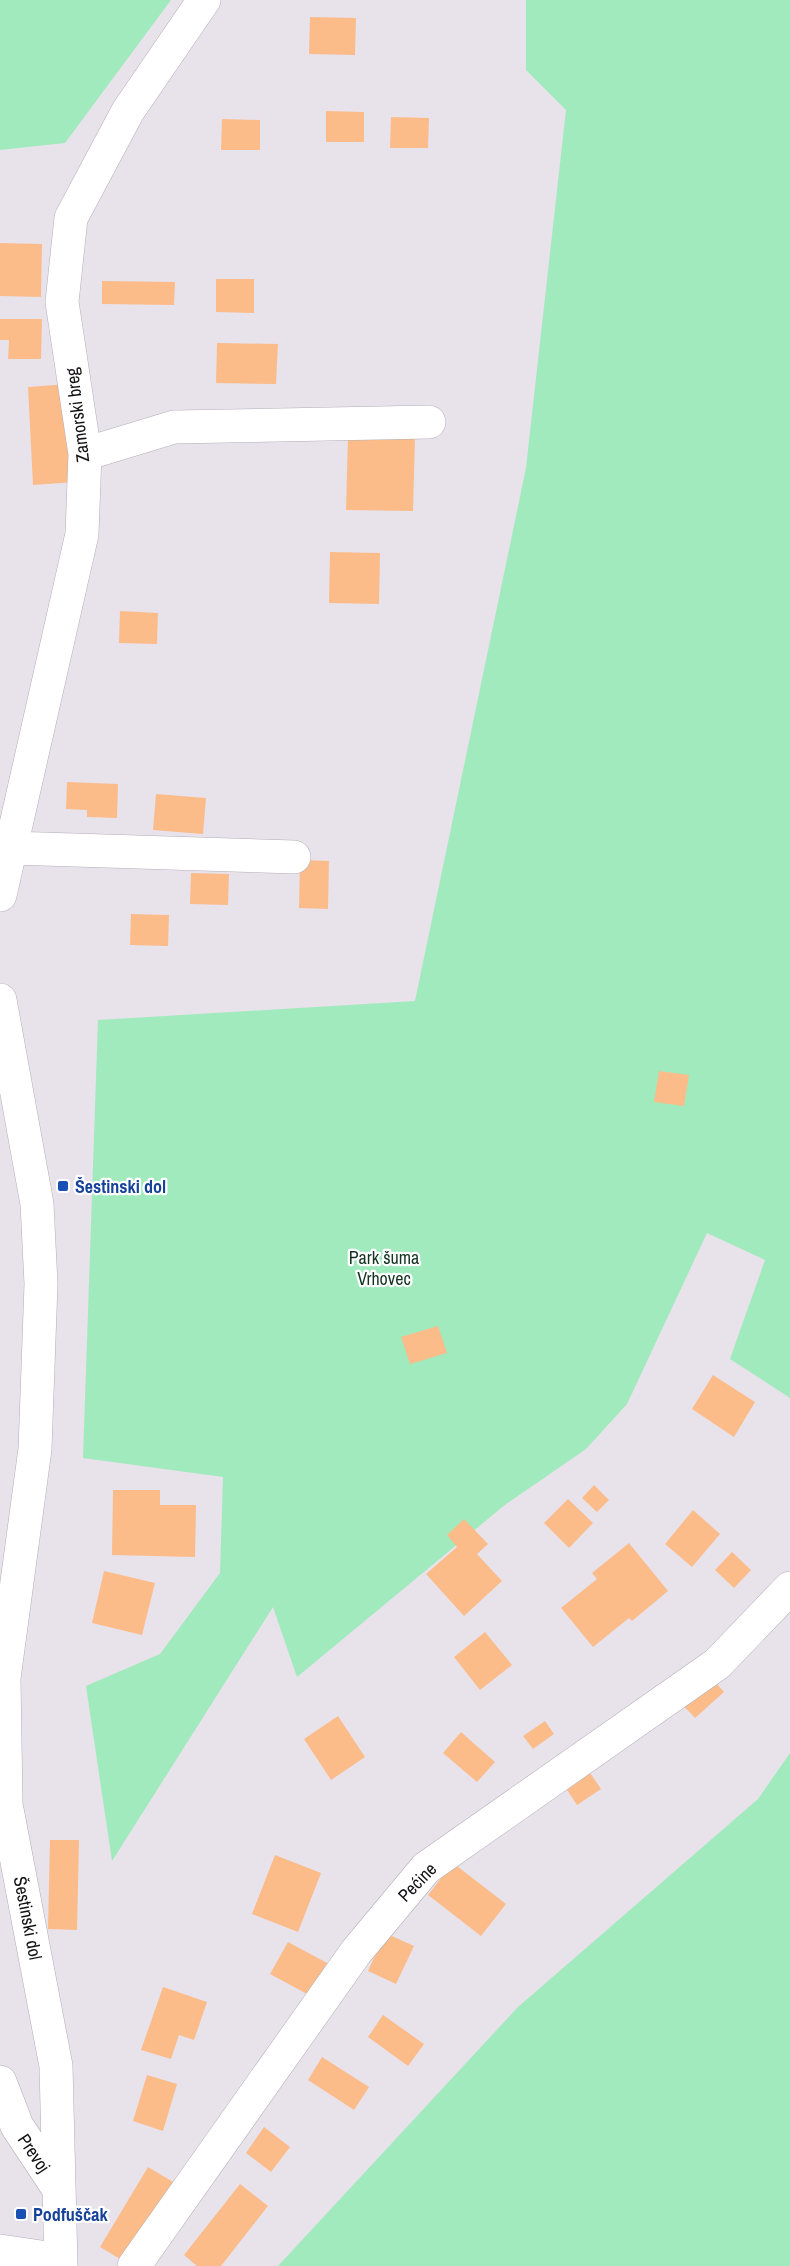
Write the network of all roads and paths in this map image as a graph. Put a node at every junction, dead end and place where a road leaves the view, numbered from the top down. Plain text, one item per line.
1 (204, 0) edge
2 (429, 422) dead end
3 (85, 454) junction
4 (11, 848) junction
5 (294, 857) dead end
6 (0, 895) edge
7 (0, 1000) edge
8 (790, 1588) edge
9 (0, 2082) edge
10 (58, 2188) junction
11 (0, 2251) edge
12 (61, 2263) edge
13 (134, 2266) edge

1 - 3 street, Zamorski breg
2 - 3 street
3 - 4 street, Zamorski breg
4 - 5 street
4 - 6 street, Zamorski breg
7 - 10 street, Šestinski dol
8 - 13 street, Pećine
9 - 10 street, Prevoj
10 - 12 street, Šestinski dol
11 - 12 street

